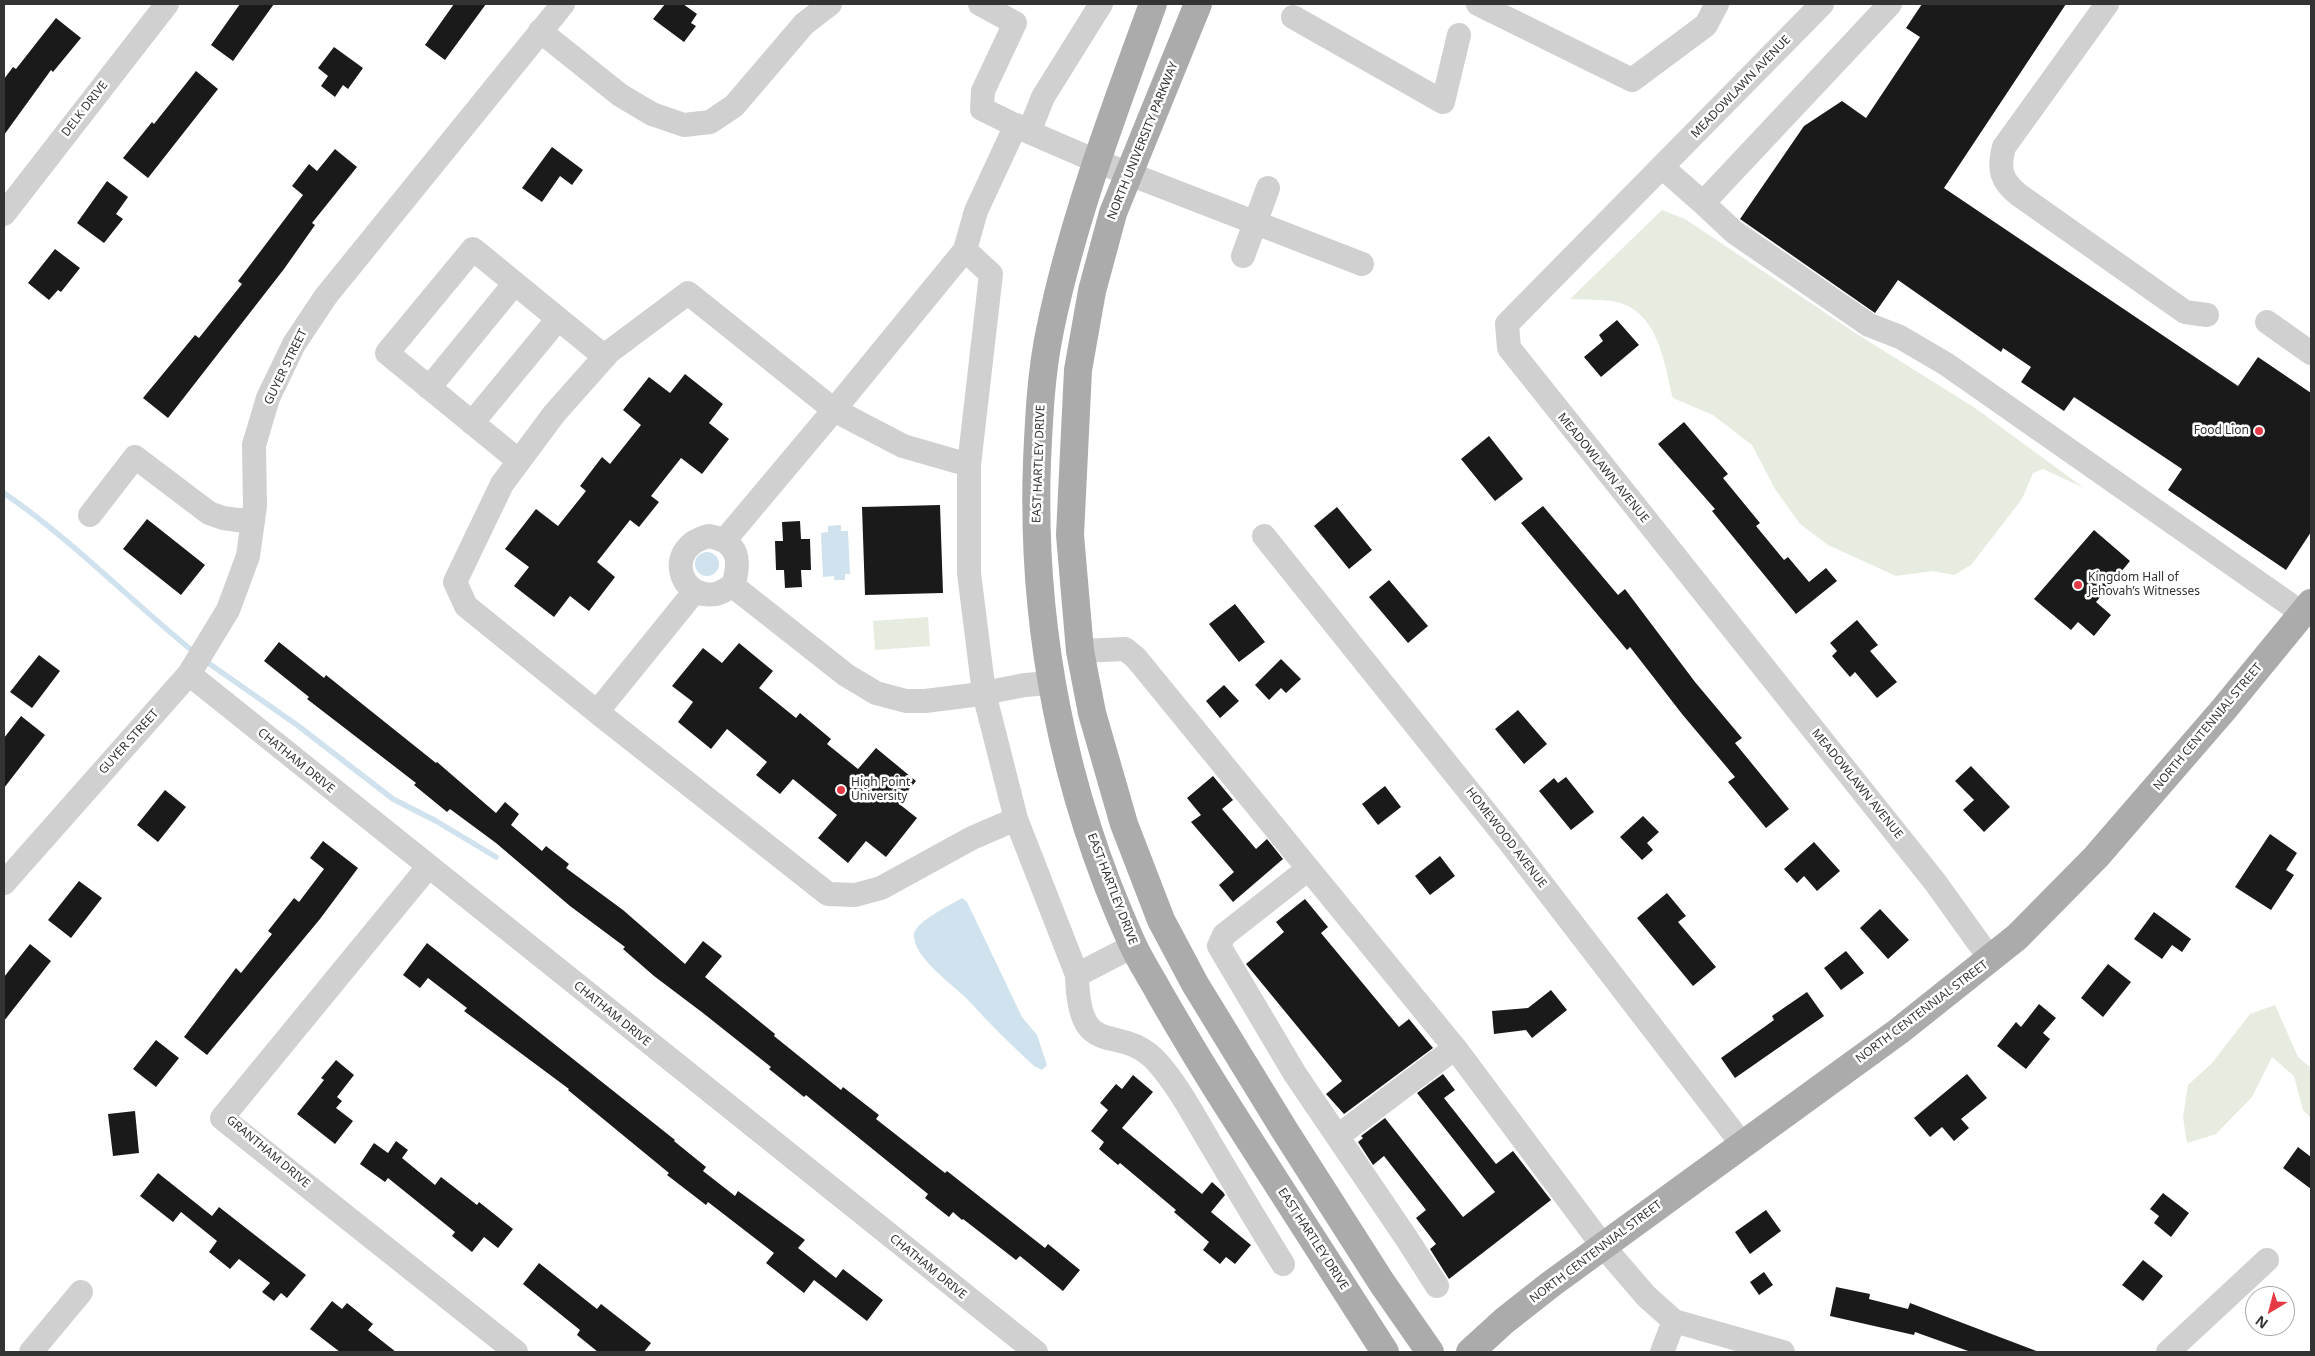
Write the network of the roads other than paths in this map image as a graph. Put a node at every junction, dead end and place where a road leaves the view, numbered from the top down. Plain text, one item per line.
1 (166, 4) edge
2 (563, 4) edge
3 (830, 4) edge
4 (980, 4) edge
5 (1101, 4) edge
6 (1153, 4) edge
7 (1198, 4) edge
8 (1478, 4) edge
9 (1717, 4) edge
10 (1822, 4) edge
11 (2106, 4) edge
12 (1882, 7) edge
13 (1293, 18) dead end
14 (540, 32) junction
15 (1459, 35) dead end
16 (1022, 129) junction
17 (1096, 161) junction
18 (1662, 167) junction
19 (1129, 174) junction
20 (1268, 188) dead end
21 (1703, 203) junction
22 (4, 214) edge
23 (1256, 222) junction
24 (965, 250) junction
25 (1243, 256) dead end
26 (1362, 264) dead end
27 (515, 283) junction
28 (2207, 315) dead end
29 (558, 319) junction
30 (2267, 322) dead end
31 (2311, 353) edge
32 (605, 357) junction
33 (430, 388) junction
34 (834, 410) junction
35 (472, 423) junction
36 (519, 461) junction
37 (969, 465) junction
38 (90, 515) dead end
39 (253, 522) junction
40 (1036, 528) junction
41 (1264, 536) dead end
42 (724, 541) junction
43 (733, 586) junction
44 (695, 591) junction
45 (2307, 608) edge
46 (1080, 651) junction
47 (190, 674) junction
48 (1050, 683) junction
49 (984, 693) junction
50 (598, 712) junction
51 (1016, 819) junction
52 (428, 867) junction
53 (1308, 869) junction
54 (4, 883) edge
55 (1170, 936) junction
56 (1133, 946) junction
57 (1991, 960) junction
58 (1078, 975) junction
59 (1454, 1048) junction
60 (1338, 1136) junction
61 (1742, 1144) junction
62 (1603, 1246) junction
63 (2267, 1260) dead end
64 (1283, 1264) dead end
65 (1436, 1286) dead end
66 (81, 1292) dead end
67 (1674, 1321) junction
68 (31, 1352) edge
69 (516, 1352) edge
70 (1036, 1352) edge
71 (1385, 1352) edge
72 (1430, 1352) edge
73 (1470, 1352) edge
74 (1662, 1352) edge
75 (1783, 1352) edge
76 (2168, 1352) edge

1 - 22 street, DELK DRIVE
2 - 14 street, GUYER STREET
3 - 14 street
4 - 16 street
5 - 16 street
6 - 17 main road
7 - 19 main road, NORTH UNIVERSITY PARKWAY
8 - 9 street
10 - 18 street, MEADOWLAWN AVENUE
11 - 28 street
12 - 21 street
13 - 15 street
14 - 39 street, GUYER STREET
16 - 17 street
16 - 24 street
17 - 19 street
17 - 40 main road, EAST HARTLEY DRIVE
18 - 21 street
18 - 57 street, MEADOWLAWN AVENUE
19 - 23 street
19 - 46 main road, NORTH UNIVERSITY PARKWAY
20 - 23 street
21 - 45 street
23 - 25 street
23 - 26 street
24 - 34 street
24 - 37 street
27 - 29 street
27 - 33 street
27 - 33 street
29 - 32 street
29 - 35 street
30 - 31 street
32 - 34 street
32 - 36 street
33 - 35 street
34 - 37 street
34 - 42 street
35 - 36 street
36 - 50 street
37 - 49 street
38 - 39 street
39 - 47 street, GUYER STREET
40 - 46 main road
40 - 48 main road, EAST HARTLEY DRIVE
41 - 61 street, HOMEWOOD AVENUE
42 - 43 street
42 - 44 street
43 - 44 street
43 - 49 street
44 - 50 street
45 - 57 main road, NORTH CENTENNIAL STREET
46 - 53 street
46 - 55 main road
47 - 52 street, CHATHAM DRIVE
47 - 54 street, GUYER STREET
48 - 49 street
48 - 55 main road
48 - 56 main road, EAST HARTLEY DRIVE
49 - 51 street
50 - 51 street
51 - 58 street
52 - 69 street, GRANTHAM DRIVE
52 - 70 street, CHATHAM DRIVE
53 - 59 street
53 - 60 street
55 - 72 main road
56 - 58 street
56 - 71 main road, EAST HARTLEY DRIVE
57 - 61 main road, NORTH CENTENNIAL STREET
58 - 64 street
59 - 60 street
59 - 62 street
60 - 65 street
61 - 62 main road, NORTH CENTENNIAL STREET
62 - 67 street
62 - 73 main road, NORTH CENTENNIAL STREET
63 - 76 street
66 - 68 street
67 - 74 street
67 - 75 street

